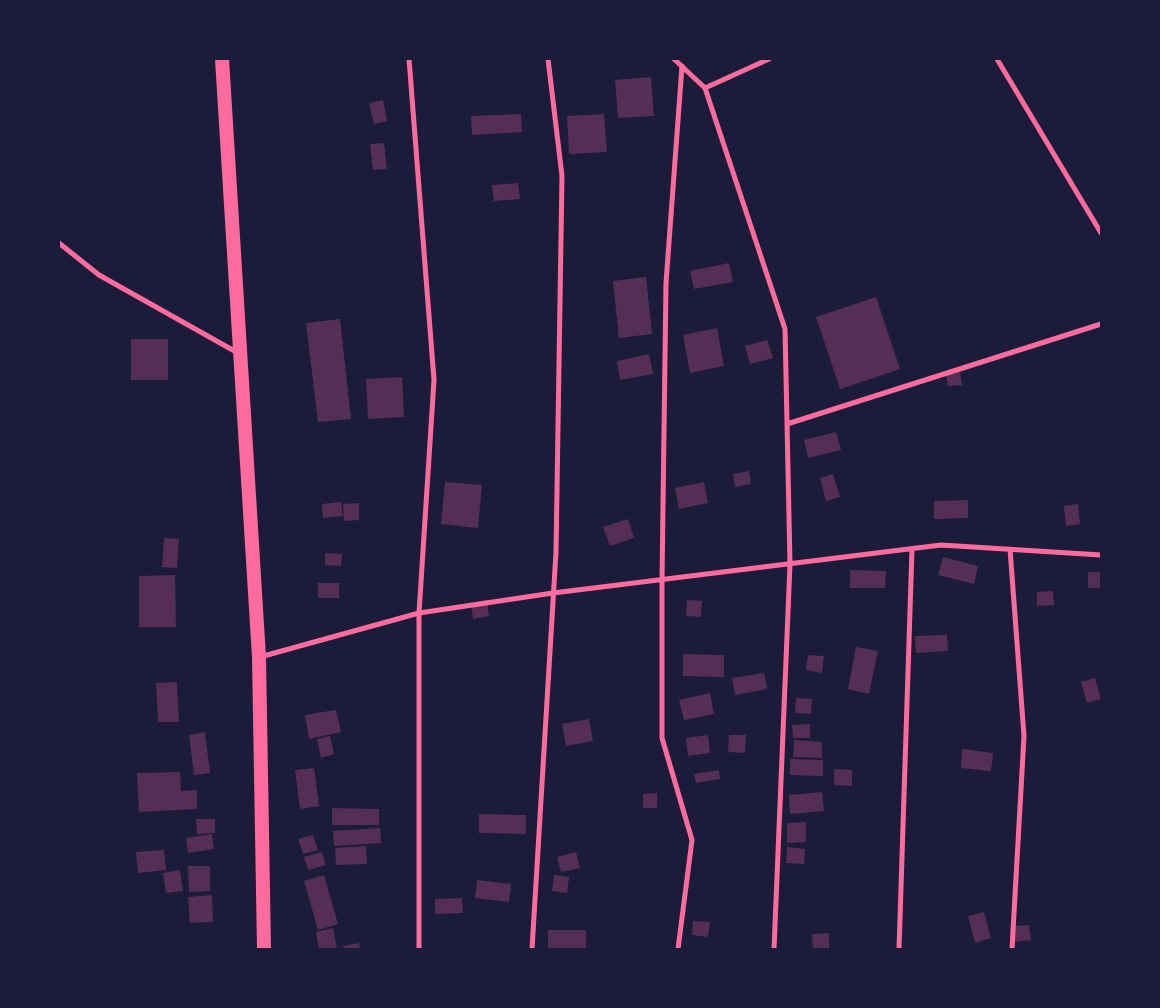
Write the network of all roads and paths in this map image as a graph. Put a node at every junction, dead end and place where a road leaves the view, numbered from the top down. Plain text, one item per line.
1 (222, 59) edge
2 (409, 59) edge
3 (548, 59) edge
4 (674, 59) edge
5 (769, 59) edge
6 (997, 59) edge
7 (682, 66) junction
8 (706, 88) junction
9 (1101, 233) edge
10 (59, 243) edge
11 (1101, 324) edge
12 (240, 355) junction
13 (787, 424) junction
14 (912, 549) junction
15 (1010, 549) junction
16 (1101, 555) edge
17 (790, 564) junction
18 (662, 580) junction
19 (553, 594) junction
20 (419, 613) junction
21 (259, 657) junction
22 (264, 949) edge
23 (419, 949) edge
24 (532, 949) edge
25 (678, 949) edge
26 (774, 949) edge
27 (899, 949) edge
28 (1012, 949) edge

1 - 12 highway
2 - 20 street
3 - 19 street
4 - 7 street
5 - 8 street
6 - 9 street
7 - 8 street
7 - 18 street
8 - 13 street
10 - 12 street
11 - 13 street
12 - 21 highway
13 - 17 street
14 - 15 street
14 - 17 street
14 - 27 street
15 - 16 street
15 - 28 street
17 - 18 street
17 - 26 street
18 - 19 street
18 - 25 street
19 - 20 street
19 - 24 street
20 - 21 street
20 - 23 street
21 - 22 highway

